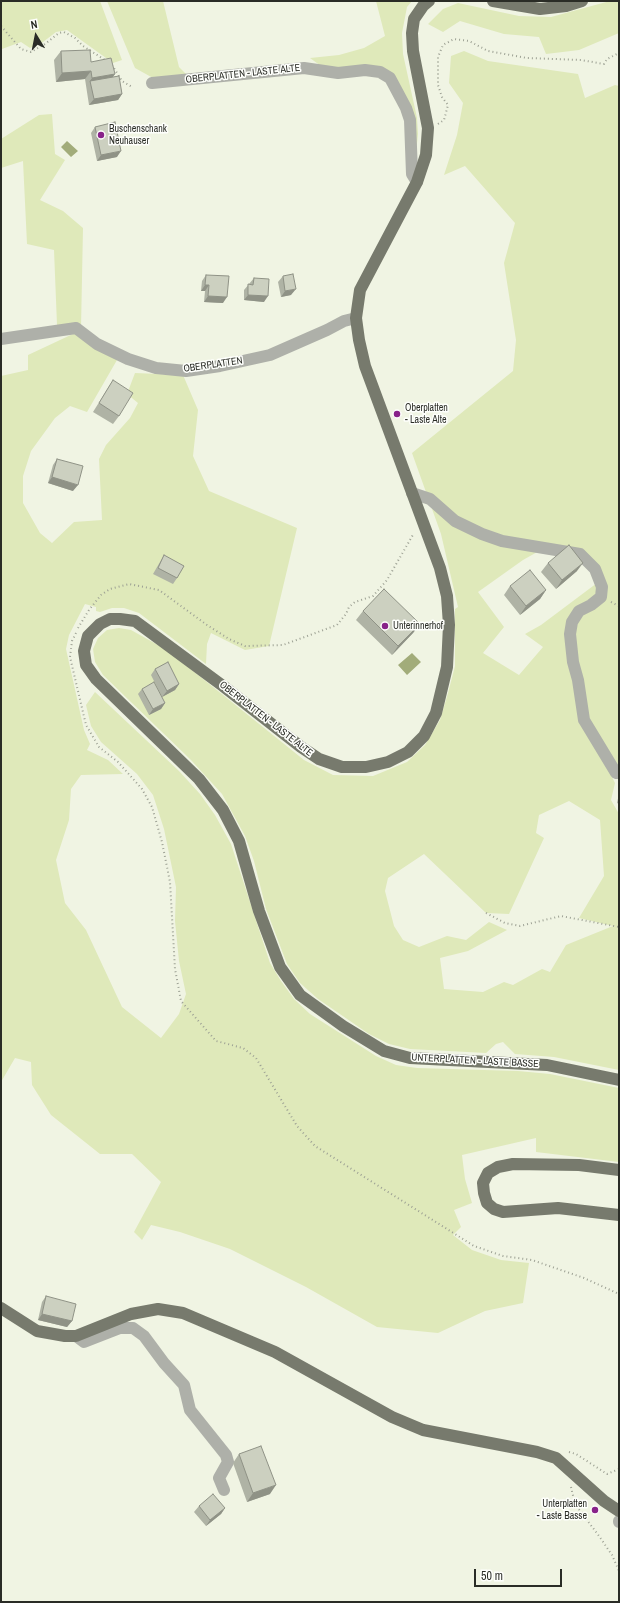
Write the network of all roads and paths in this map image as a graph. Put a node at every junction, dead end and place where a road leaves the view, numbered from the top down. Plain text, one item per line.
1 (429, 1) edge
2 (493, 1) edge
3 (582, 1) edge
4 (1, 26) edge
5 (619, 53) edge
6 (152, 83) dead end
7 (132, 87) dead end
8 (428, 128) junction
9 (416, 182) junction
10 (356, 318) junction
11 (1, 339) edge
12 (412, 493) junction
13 (422, 518) junction
14 (616, 774) dead end
15 (486, 913) dead end
16 (619, 927) edge
17 (300, 995) joint
18 (619, 1080) edge
19 (619, 1170) edge
20 (619, 1215) edge
21 (619, 1294) edge
22 (1, 1308) edge
23 (76, 1336) junction
24 (224, 1490) dead end
25 (619, 1511) edge

1 - 8 main road, OBERPLATTEN - LASTE ALTE
2 - 3 main road
4 - 7 path
5 - 8 path
6 - 9 street, OBERPLATTEN - LASTE ALTE
8 - 9 main road, OBERPLATTEN - LASTE ALTE
9 - 10 main road, OBERPLATTEN - LASTE ALTE
10 - 11 street, OBERPLATTEN
10 - 12 main road, OBERPLATTEN - LASTE ALTE
12 - 13 main road, OBERPLATTEN - LASTE ALTE
12 - 14 street
13 - 17 main road, OBERPLATTEN - LASTE ALTE
13 - 21 path
15 - 16 path
17 - 18 main road, UNTERPLATTEN - LASTE BASSE
19 - 20 main road
22 - 23 main road
23 - 24 street
23 - 25 main road

